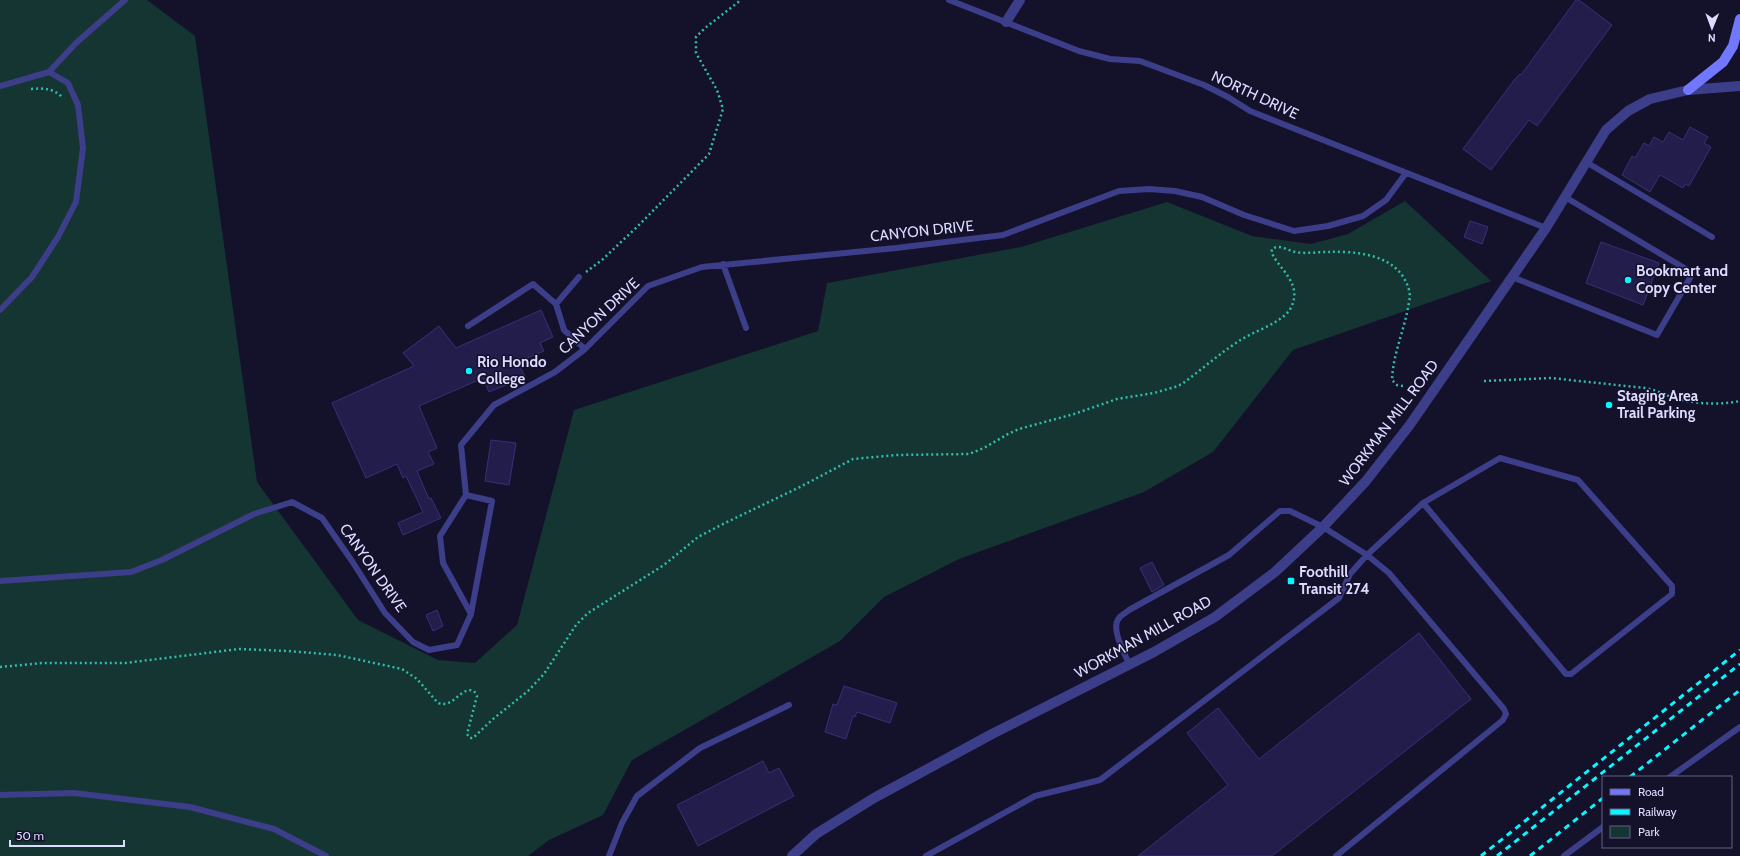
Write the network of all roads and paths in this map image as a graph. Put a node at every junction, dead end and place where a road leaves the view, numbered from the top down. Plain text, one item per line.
1 (125, 0) edge
2 (741, 0) edge
3 (949, 0) edge
4 (1020, 0) edge
5 (1740, 19) edge
6 (1006, 22) junction
7 (49, 72) junction
8 (0, 86) edge
9 (1740, 86) edge
10 (24, 90) dead end
11 (1688, 90) junction
12 (66, 102) dead end
13 (1586, 162) junction
14 (1406, 173) junction
15 (1565, 197) junction
16 (1546, 228) junction
17 (1712, 237) dead end
18 (723, 264) junction
19 (579, 277) joint
20 (1512, 277) junction
21 (556, 304) junction
22 (0, 310) edge
23 (468, 326) dead end
24 (746, 328) dead end
25 (585, 349) junction
26 (1484, 381) dead end
27 (1403, 386) dead end
28 (1740, 402) edge
29 (466, 495) junction
30 (1423, 503) junction
31 (1323, 527) junction
32 (1367, 556) junction
33 (0, 581) edge
34 (471, 614) junction
35 (1129, 664) junction
36 (0, 667) edge
37 (789, 705) dead end
38 (1740, 727) edge
39 (1671, 776) edge
40 (0, 795) edge
41 (1602, 828) edge
42 (326, 856) edge
43 (609, 856) edge
44 (792, 856) edge
45 (926, 856) edge
46 (1336, 856) edge
47 (1564, 856) edge

1 - 7 lane
2 - 19 path
3 - 6 lane, NORTH DRIVE
4 - 6 street
5 - 11 main road
6 - 14 lane, NORTH DRIVE
7 - 8 lane
7 - 22 lane
9 - 11 street, WORKMAN MILL ROAD
10 - 12 path
11 - 13 street, WORKMAN MILL ROAD
13 - 15 street, WORKMAN MILL ROAD
13 - 17 lane
14 - 16 lane, NORTH DRIVE
14 - 18 lane, CANYON DRIVE
15 - 16 street, WORKMAN MILL ROAD
15 - 20 lane
16 - 20 street, WORKMAN MILL ROAD
18 - 24 lane
18 - 25 lane, CANYON DRIVE
19 - 21 lane
20 - 31 street, WORKMAN MILL ROAD
21 - 23 lane
21 - 25 lane
25 - 29 lane, CANYON DRIVE
26 - 28 path
27 - 36 path
29 - 34 lane
29 - 34 lane
30 - 30 lane
30 - 32 lane
31 - 32 lane
31 - 35 street, WORKMAN MILL ROAD
31 - 35 lane
32 - 45 lane
32 - 46 lane
33 - 34 lane, CANYON DRIVE
35 - 44 street, WORKMAN MILL ROAD
37 - 43 lane
38 - 39 lane
40 - 42 lane
41 - 47 lane

